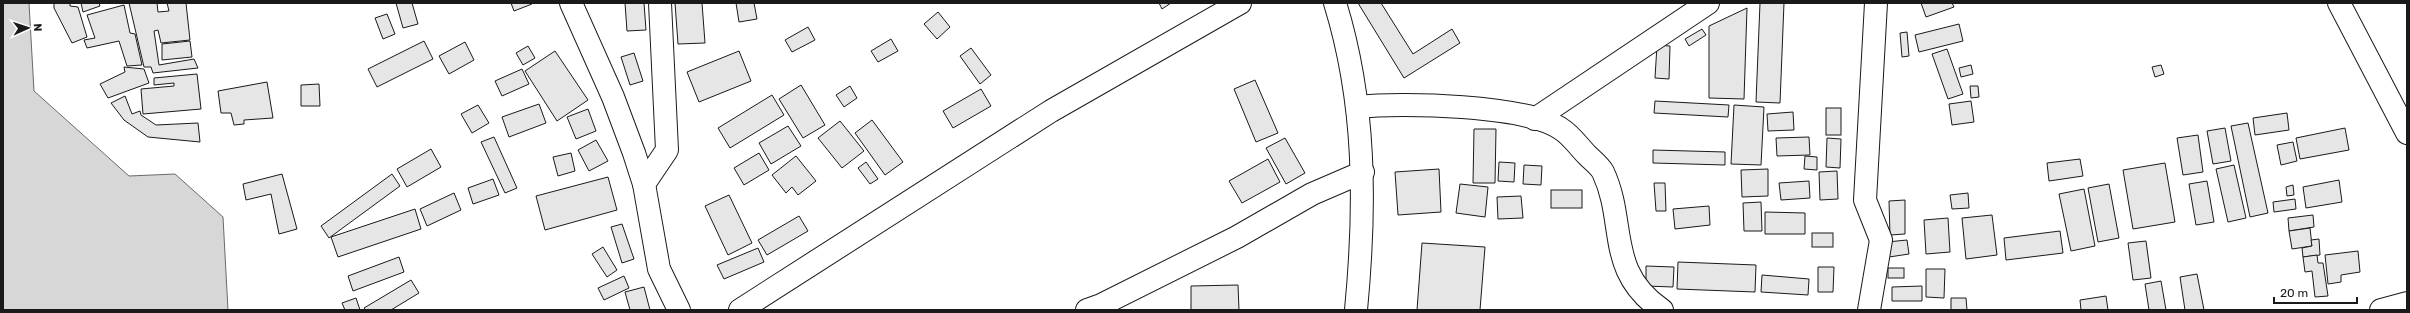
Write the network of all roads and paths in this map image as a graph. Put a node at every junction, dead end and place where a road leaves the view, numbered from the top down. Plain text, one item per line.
1 (571, 3) edge
2 (660, 3) edge
3 (1240, 3) edge
4 (1335, 3) edge
5 (1708, 3) edge
6 (1876, 3) edge
7 (2338, 3) edge
8 (1358, 107) junction
9 (1535, 119) junction
10 (2407, 133) edge
11 (1363, 172) junction
12 (644, 184) junction
13 (2407, 303) edge
14 (1097, 308) edge
15 (679, 310) edge
16 (740, 310) edge
17 (1356, 310) edge
18 (1662, 310) edge
19 (1869, 310) edge
20 (2381, 310) edge

1 - 12 street
2 - 12 street
3 - 16 street
4 - 8 street
5 - 9 street
6 - 19 street
7 - 10 street
8 - 9 street
8 - 11 street
9 - 18 street
11 - 14 street
11 - 17 street
12 - 15 street
13 - 20 street

